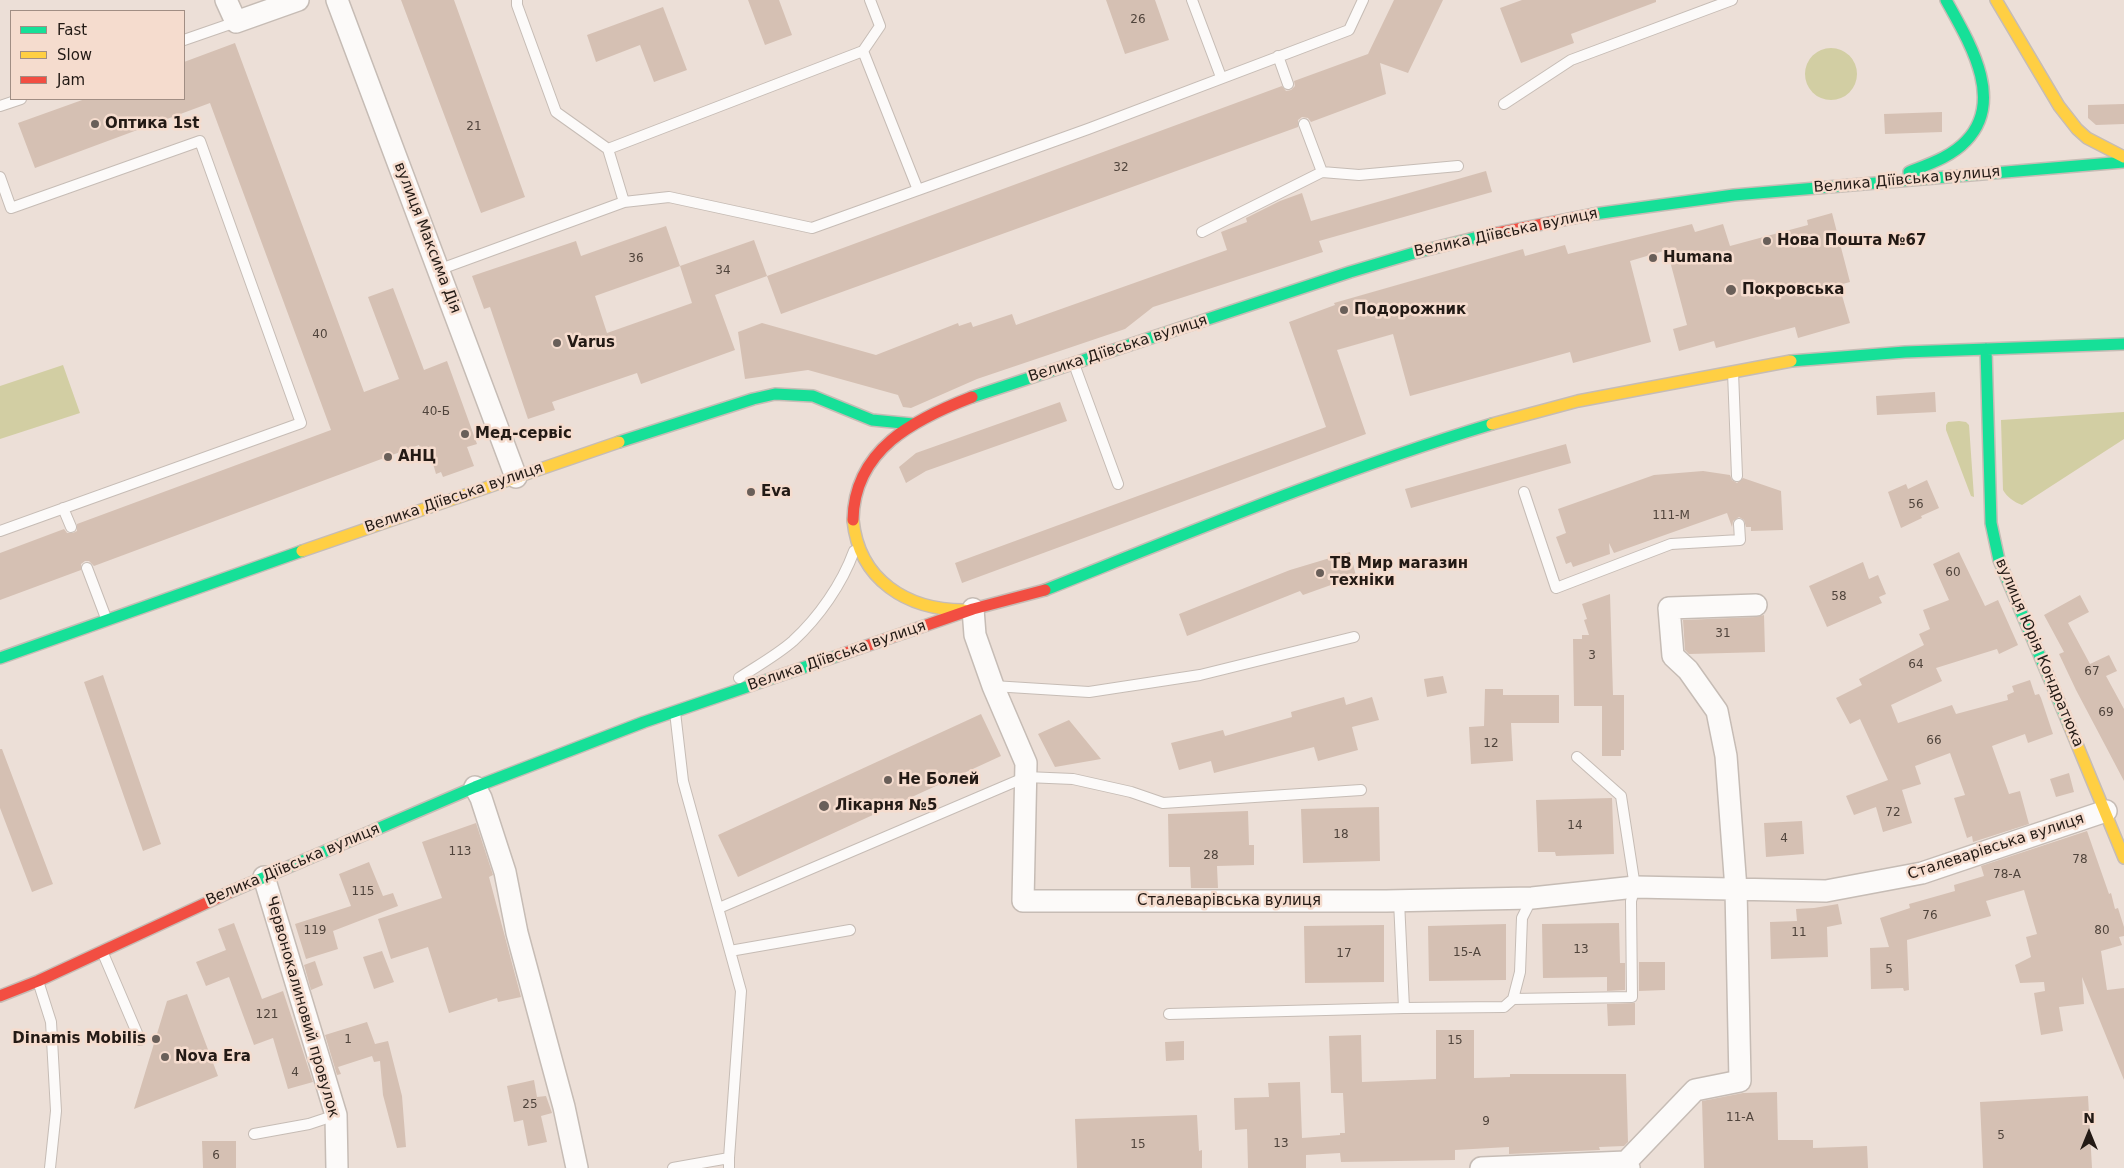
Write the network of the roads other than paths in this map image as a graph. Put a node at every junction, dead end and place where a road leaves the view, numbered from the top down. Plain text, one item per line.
1 (226, 0) edge
2 (298, 0) edge
3 (337, 0) edge
4 (517, 0) edge
5 (870, 0) edge
6 (1192, 0) edge
7 (1363, 0) edge
8 (1732, 0) edge
9 (1946, 0) edge
10 (1992, 1) edge
11 (236, 22) junction
12 (185, 40) edge
13 (864, 51) junction
14 (1278, 56) junction
15 (1221, 78) junction
16 (1288, 84) dead end
17 (18, 100) edge
18 (1504, 104) dead end
19 (0, 106) edge
20 (1304, 124) dead end
21 (608, 149) junction
22 (2124, 157) edge
23 (2124, 162) edge
24 (1458, 166) dead end
25 (1322, 172) junction
26 (0, 177) edge
27 (1875, 183) junction
28 (918, 190) junction
29 (624, 202) junction
30 (1202, 232) dead end
31 (438, 270) junction
32 (2124, 344) edge
33 (1986, 349) junction
34 (1073, 363) junction
35 (1733, 372) junction
36 (913, 424) junction
37 (516, 476) junction
38 (1737, 476) dead end
39 (1118, 484) dead end
40 (1524, 492) dead end
41 (64, 508) junction
42 (1739, 524) dead end
43 (71, 526) dead end
44 (0, 531) edge
45 (854, 538) junction
46 (87, 568) dead end
47 (1756, 605) dead end
48 (973, 609) junction
49 (107, 618) junction
50 (1354, 637) dead end
51 (0, 658) edge
52 (993, 686) junction
53 (702, 703) junction
54 (675, 712) junction
55 (1577, 757) dead end
56 (1026, 777) junction
57 (475, 787) junction
58 (1361, 790) dead end
59 (2106, 811) junction
60 (2124, 858) edge
61 (264, 877) junction
62 (1634, 887) junction
63 (1736, 889) junction
64 (1532, 898) junction
65 (1399, 901) junction
66 (719, 908) junction
67 (850, 930) dead end
68 (102, 950) junction
69 (730, 951) junction
70 (38, 981) junction
71 (0, 996) edge
72 (1514, 999) junction
73 (1404, 1008) junction
74 (1169, 1014) dead end
75 (140, 1040) dead end
76 (336, 1115) junction
77 (254, 1134) dead end
78 (729, 1163) edge
79 (1628, 1165) edge
80 (1563, 1166) edge
81 (50, 1168) edge
82 (337, 1168) edge
83 (577, 1168) edge
84 (673, 1168) edge
85 (1482, 1168) edge

1 - 11 street
2 - 11 street
3 - 31 street, вулиця Максима Дія
4 - 21 lane
5 - 13 lane
6 - 15 lane
7 - 14 lane
8 - 18 lane
9 - 27 main road
10 - 22 main road
11 - 12 lane
13 - 21 lane
13 - 28 lane
14 - 15 lane
14 - 16 lane
15 - 28 lane
17 - 19 lane
20 - 25 lane
21 - 29 lane
23 - 27 main road, Велика Діївська вулиця
24 - 25 lane
25 - 30 lane
26 - 41 lane
27 - 34 main road, Велика Діївська вулиця
28 - 29 lane
29 - 31 lane
31 - 37 street, вулиця Максима Дія
32 - 33 main road, Велика Діївська вулиця
33 - 35 main road, Велика Діївська вулиця
33 - 59 main road, вулиця Юрія Кондратюка
34 - 36 main road, Велика Діївська вулиця
34 - 39 lane
35 - 38 lane
35 - 48 main road, Велика Діївська вулиця
36 - 37 main road, Велика Діївська вулиця
36 - 45 main road, Велика Діївська вулиця
37 - 49 main road, Велика Діївська вулиця
40 - 42 lane
41 - 43 lane
41 - 44 lane
45 - 48 main road, Велика Діївська вулиця
45 - 53 lane, Велика Діївська вулиця
46 - 49 lane
47 - 63 street
48 - 52 street, Сталеварівська вулиця
48 - 53 main road, Велика Діївська вулиця
49 - 51 main road, Велика Діївська вулиця
50 - 52 lane
52 - 56 street, Сталеварівська вулиця
53 - 54 main road, Велика Діївська вулиця
54 - 57 main road, Велика Діївська вулиця
54 - 66 lane
55 - 62 lane
56 - 58 lane
56 - 65 street, Сталеварівська вулиця
56 - 66 lane
57 - 61 main road, Велика Діївська вулиця
57 - 83 street
59 - 60 main road, вулиця Юрія Кондратюка
59 - 63 street, Сталеварівська вулиця
61 - 68 main road, Велика Діївська вулиця
61 - 76 street, Червонокалиновий провулок
62 - 63 street, Сталеварівська вулиця
62 - 64 street, Сталеварівська вулиця
62 - 72 lane
63 - 79 street
64 - 65 street, Сталеварівська вулиця
64 - 72 lane
65 - 73 lane
66 - 69 lane
67 - 69 lane
68 - 70 main road, Велика Діївська вулиця
68 - 75 lane
69 - 78 lane
70 - 71 main road, Велика Діївська вулиця
70 - 81 lane
72 - 73 lane
73 - 74 lane
76 - 77 lane
76 - 82 street, Червонокалиновий провулок
78 - 84 lane
79 - 80 street
80 - 85 street

